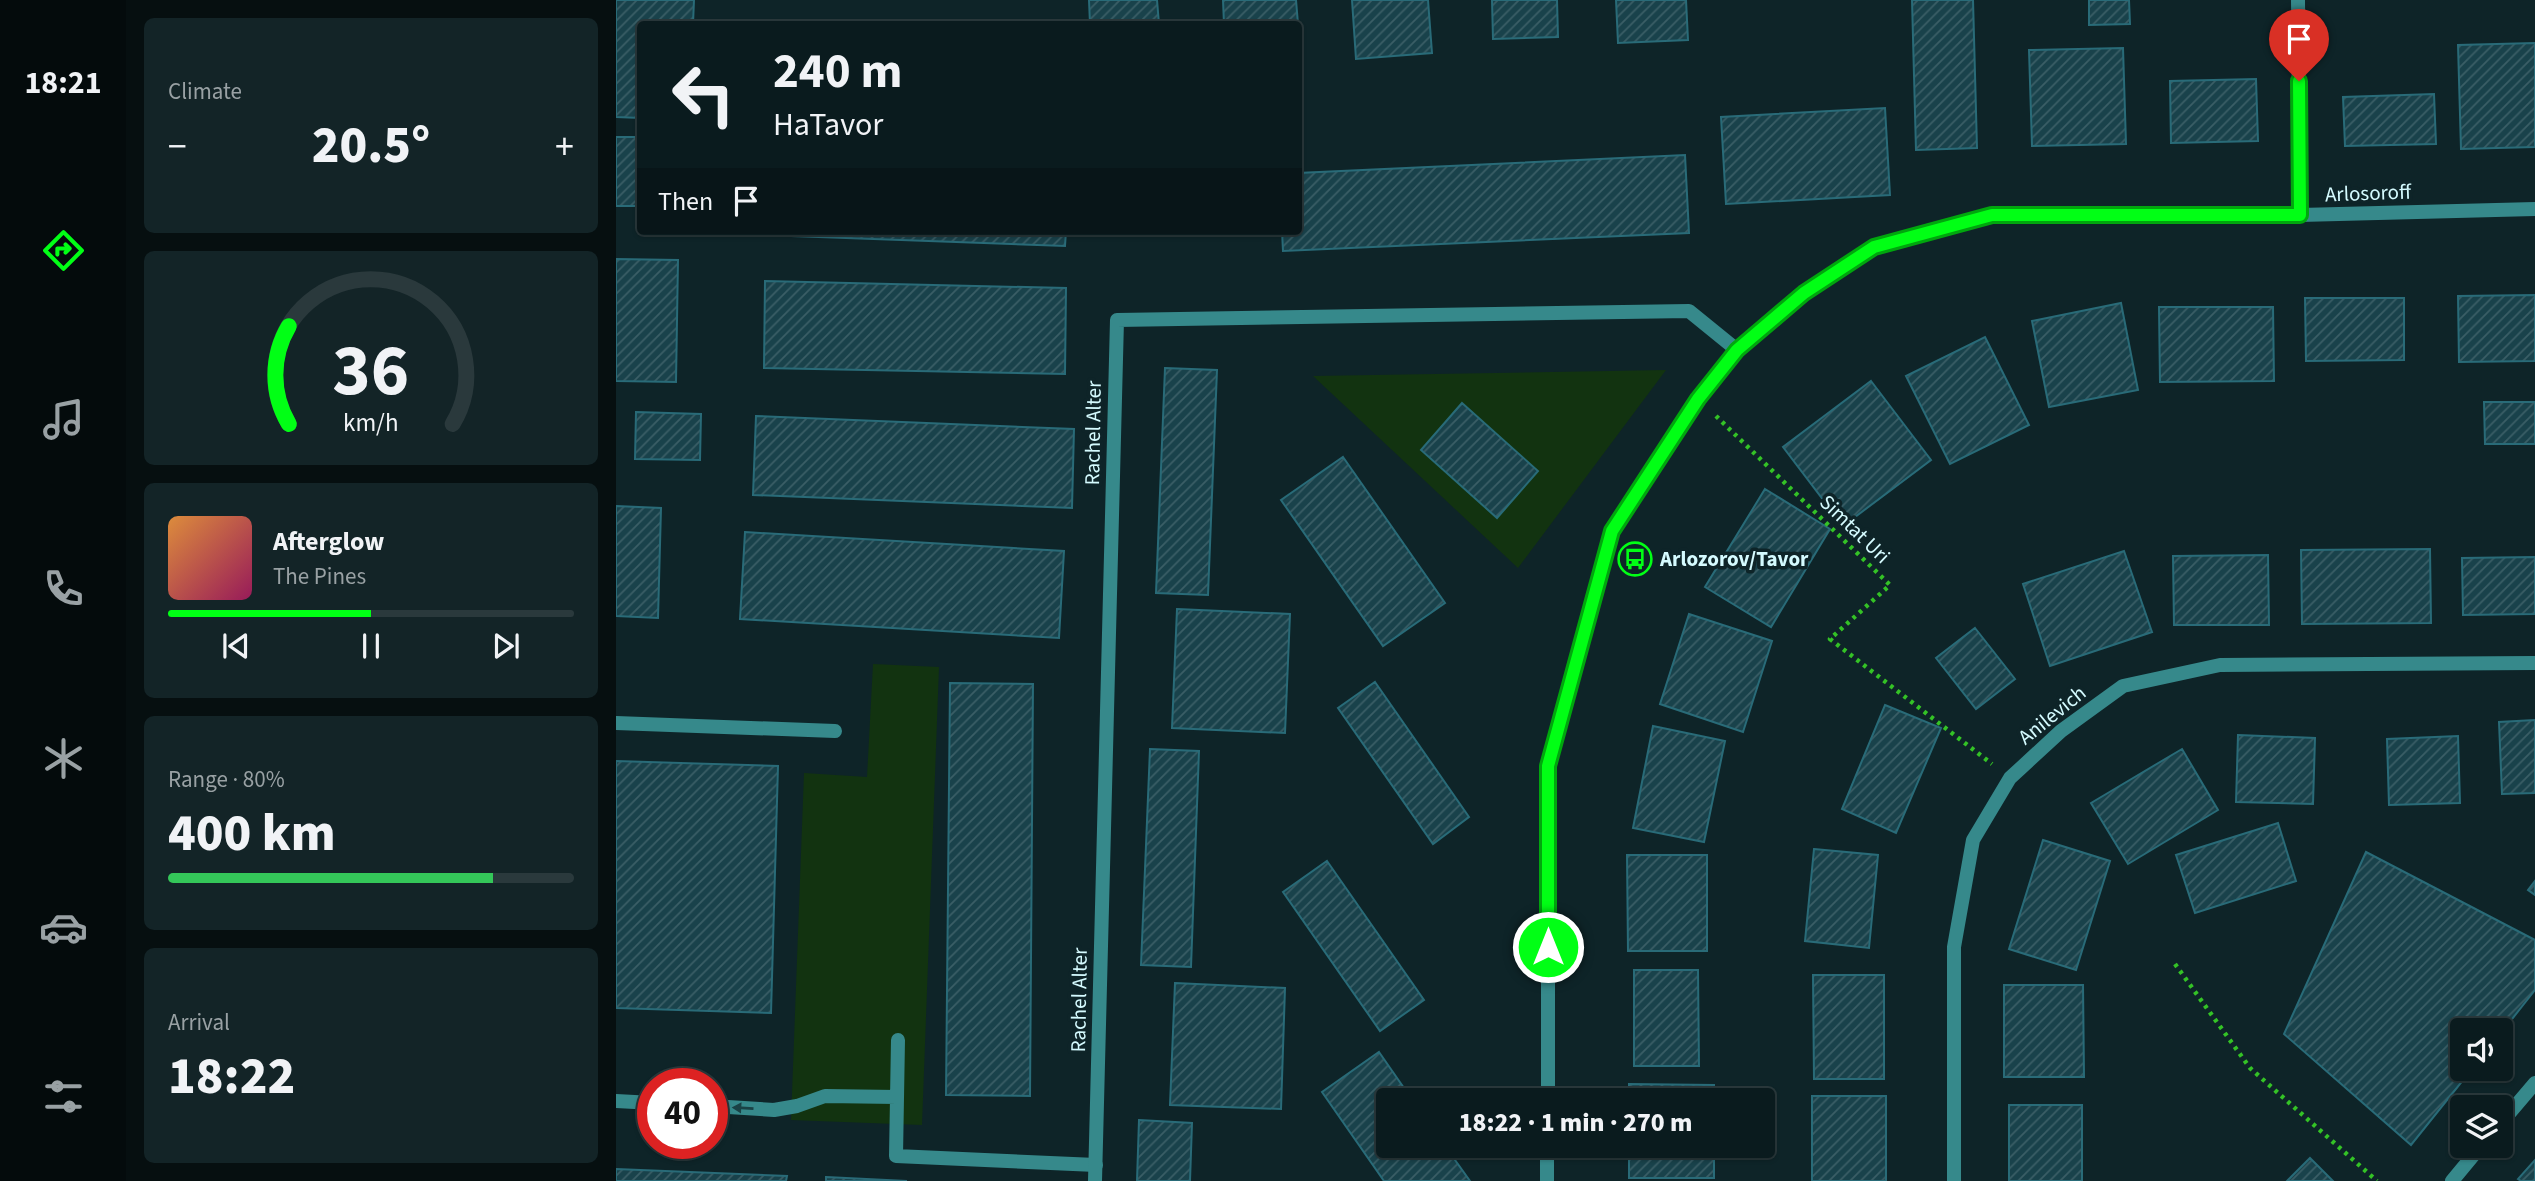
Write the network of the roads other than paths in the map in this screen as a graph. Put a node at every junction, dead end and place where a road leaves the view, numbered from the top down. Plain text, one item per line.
1 (2298, 0) edge
2 (2535, 209) edge
3 (2300, 215) junction
4 (1737, 350) junction
5 (2535, 663) edge
6 (616, 723) edge
7 (835, 731) dead end
8 (898, 1040) dead end
9 (2535, 1083) edge
10 (1548, 1088) edge
11 (897, 1097) junction
12 (616, 1101) edge
13 (637, 1102) edge
14 (728, 1107) edge
15 (2513, 1110) edge
16 (1547, 1158) edge
17 (2471, 1158) edge
18 (1096, 1165) junction
19 (1095, 1181) edge
20 (1547, 1181) edge
21 (1954, 1181) edge
22 (2452, 1181) edge

1 - 3 street
2 - 3 street, Arlosoroff
3 - 4 street, Arlosoroff
4 - 10 street, Arlosoroff
4 - 18 street, Rachel Alter
5 - 21 street, Anilevich
6 - 7 street
8 - 11 street
9 - 15 street
11 -> 14 street
11 - 18 street
12 - 13 street
16 - 20 street
17 - 22 street
18 - 19 street, Rachel Alter

